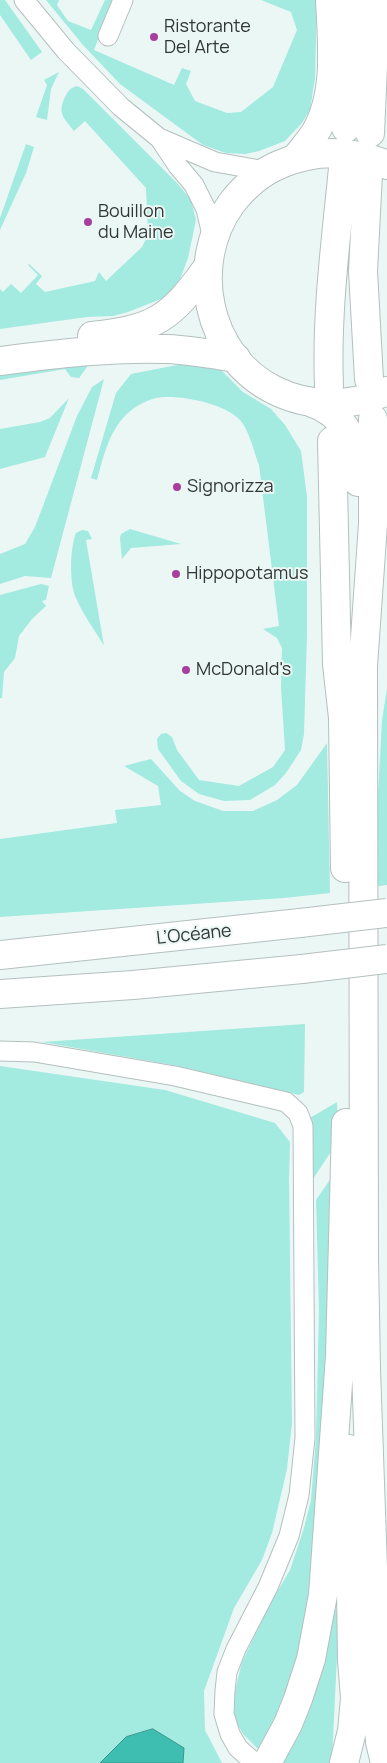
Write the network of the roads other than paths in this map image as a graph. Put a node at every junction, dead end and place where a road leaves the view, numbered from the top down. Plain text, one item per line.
1 (24, 0) edge
2 (123, 0) edge
3 (330, 0) edge
4 (352, 0) edge
5 (376, 0) edge
6 (108, 36) dead end
7 (159, 138) junction
8 (296, 158) junction
9 (366, 169) edge
10 (266, 171) junction
11 (213, 239) junction
12 (207, 268) junction
13 (0, 347) edge
14 (236, 358) junction
15 (0, 361) edge
16 (378, 385) edge
17 (319, 394) junction
18 (372, 419) dead end
19 (332, 441) dead end
20 (387, 598) edge
21 (354, 725) junction
22 (387, 912) edge
23 (0, 955) edge
24 (387, 959) edge
25 (0, 994) edge
26 (0, 1051) edge
27 (345, 1163) junction
28 (257, 1762) edge
29 (344, 1763) edge
30 (385, 1763) edge

1 - 7 street
2 - 6 street
3 - 8 main road
4 - 5 main road
7 - 10 street
7 - 11 street
8 - 9 main road
8 - 10 main road
9 - 16 main road
9 - 17 main road
10 - 11 main road
11 - 12 main road
12 - 13 main road
12 - 14 main road
14 - 15 main road
14 - 17 main road
16 - 17 main road
17 - 21 main road
18 - 21 main road
19 - 21 main road
20 - 21 main road
21 - 27 main road
21 - 30 main road
22 - 23 main road, L’Océane, bridge
24 - 25 main road, bridge
26 - 28 street
27 - 28 main road
27 - 29 main road

